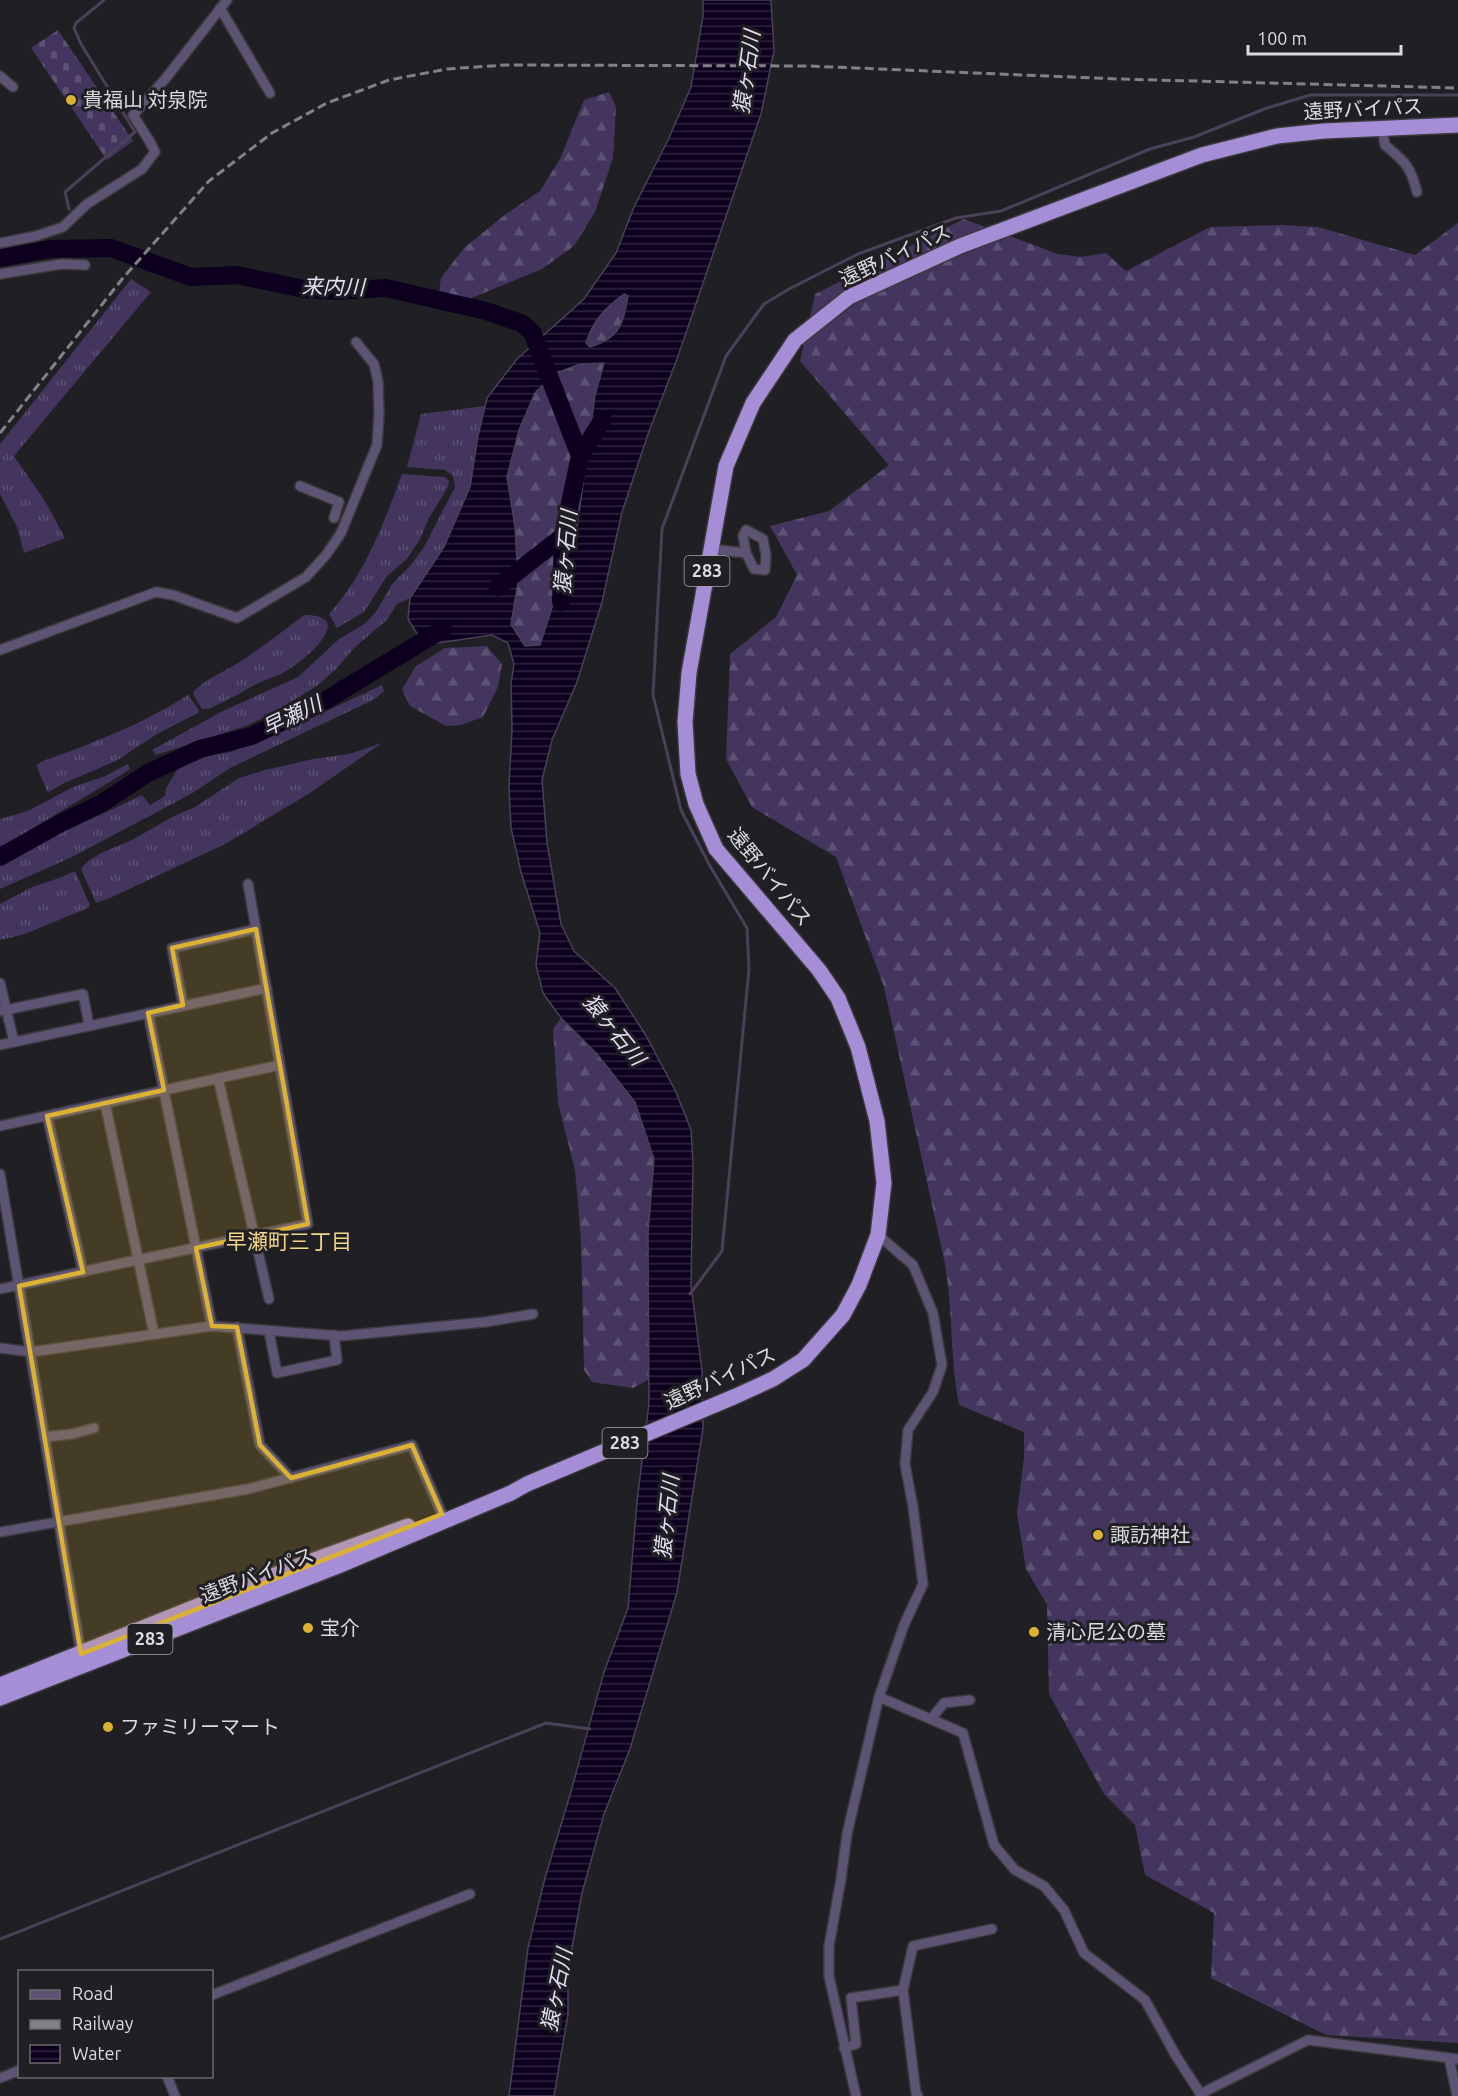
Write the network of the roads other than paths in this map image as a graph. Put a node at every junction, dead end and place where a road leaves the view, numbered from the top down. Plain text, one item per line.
1 (227, 0) edge
2 (220, 8) junction
3 (0, 76) edge
4 (13, 87) dead end
5 (270, 93) dead end
6 (1458, 125) edge
7 (1382, 129) junction
8 (1417, 192) dead end
9 (0, 243) edge
10 (85, 265) dead end
11 (0, 274) edge
12 (356, 342) dead end
13 (300, 486) dead end
14 (334, 518) dead end
15 (711, 549) junction
16 (746, 553) dead end
17 (0, 650) edge
18 (248, 884) dead end
19 (256, 929) junction
20 (0, 983) edge
21 (267, 988) junction
22 (183, 1005) junction
23 (3, 1010) edge
24 (148, 1013) junction
25 (89, 1025) junction
26 (14, 1042) junction
27 (0, 1045) edge
28 (280, 1065) junction
29 (218, 1078) junction
30 (164, 1090) junction
31 (105, 1103) junction
32 (47, 1116) junction
33 (0, 1126) edge
34 (0, 1174) edge
35 (2, 1199) edge
36 (878, 1235) junction
37 (254, 1236) junction
38 (196, 1248) junction
39 (138, 1260) junction
40 (83, 1272) junction
41 (19, 1286) junction
42 (0, 1289) edge
43 (269, 1299) dead end
44 (533, 1314) dead end
45 (212, 1326) junction
46 (237, 1327) junction
47 (269, 1330) junction
48 (154, 1334) junction
49 (334, 1335) junction
50 (0, 1348) edge
51 (31, 1352) junction
52 (94, 1428) dead end
53 (44, 1437) junction
54 (291, 1478) junction
55 (526, 1484) junction
56 (442, 1514) junction
57 (57, 1523) junction
58 (0, 1532) edge
59 (81, 1654) junction
60 (0, 1685) edge
61 (879, 1697) junction
62 (0, 1698) edge
63 (970, 1700) dead end
64 (932, 1718) junction
65 (470, 1894) dead end
66 (992, 1929) dead end
67 (903, 1990) junction
68 (213, 1995) edge
69 (844, 2048) junction
70 (1454, 2059) edge
71 (18, 2071) edge
72 (0, 2078) edge
73 (168, 2078) edge
74 (1201, 2095) edge
75 (175, 2096) edge
76 (856, 2096) edge
77 (918, 2096) edge
78 (1457, 2096) edge

1 - 2 street
2 - 5 street
2 - 9 street
3 - 4 street
6 - 7 highway, 遠野バイパス / 283
7 - 8 street
7 - 15 highway, 遠野バイパス / 283
10 - 11 street
12 - 17 street
13 - 14 street
15 - 16 street
15 - 36 highway, 遠野バイパス / 283
18 - 19 street
19 - 21 street
19 - 22 street
20 - 23 street
21 - 22 street
21 - 28 street
22 - 24 street
23 - 25 street
23 - 26 street
24 - 25 street
24 - 30 street
25 - 26 street
26 - 27 street
28 - 29 street
28 - 37 street
29 - 30 street
29 - 37 street
30 - 31 street
30 - 38 street
31 - 32 street
31 - 39 street
32 - 33 street
32 - 40 street
34 - 35 street
35 - 41 street
36 - 55 highway, 遠野バイパス / 283
36 - 61 street
37 - 38 street
37 - 43 street
38 - 39 street
38 - 45 street
39 - 40 street
39 - 48 street
40 - 41 street
41 - 42 street
41 - 51 street
44 - 49 street
45 - 46 street
45 - 48 street
46 - 47 street
46 - 54 street
47 - 49 street
47 - 49 street
48 - 51 street
50 - 51 street
51 - 53 street
52 - 53 street
53 - 57 street
54 - 56 street
54 - 57 street
55 - 56 highway, 遠野バイパス / 283
55 - 62 highway, 遠野バイパス / 283
56 - 59 highway, 遠野バイパス / 283
57 - 58 street
57 - 59 street
59 - 60 highway, 遠野バイパス / 283
61 - 64 street
61 - 69 street
63 - 64 street
64 - 74 street
65 - 68 street
66 - 67 street
67 - 69 street
67 - 77 street
69 - 76 street
70 - 74 street
70 - 78 street
71 - 72 street
73 - 75 street

